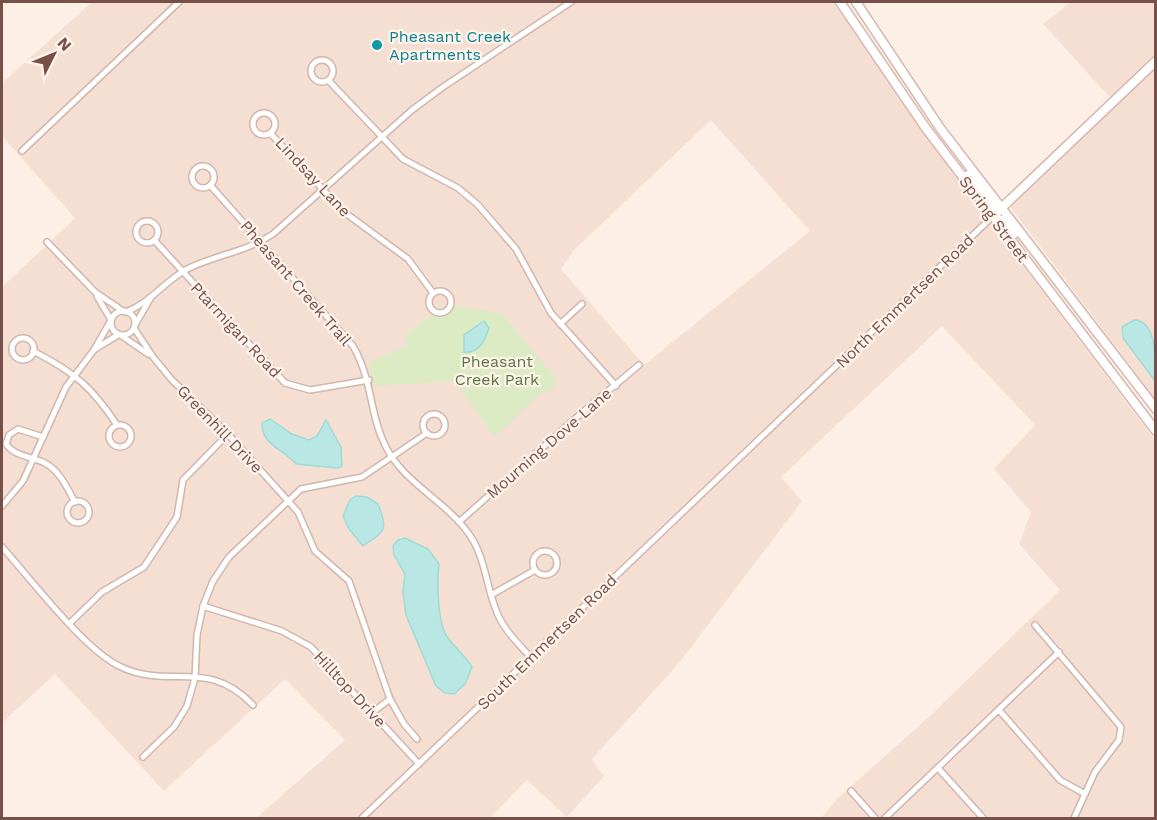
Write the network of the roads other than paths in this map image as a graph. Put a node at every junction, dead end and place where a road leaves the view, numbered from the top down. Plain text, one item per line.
1 (179, 2) edge
2 (571, 2) edge
3 (840, 2) edge
4 (856, 2) edge
5 (877, 34) junction
6 (866, 40) junction
7 (1155, 61) edge
8 (328, 80) junction
9 (270, 133) junction
10 (381, 137) junction
11 (22, 151) dead end
12 (962, 157) junction
13 (953, 164) junction
14 (210, 185) junction
15 (323, 189) junction
16 (1002, 208) junction
17 (992, 217) junction
18 (154, 240) junction
19 (47, 242) dead end
20 (261, 242) junction
21 (1044, 264) junction
22 (182, 272) junction
23 (1034, 273) junction
24 (95, 292) junction
25 (433, 293) junction
26 (150, 299) junction
27 (582, 304) dead end
28 (125, 311) junction
29 (111, 321) junction
30 (560, 324) junction
31 (134, 327) junction
32 (120, 335) junction
33 (94, 350) junction
34 (33, 351) junction
35 (153, 357) junction
36 (639, 365) dead end
37 (1125, 370) junction
38 (74, 373) junction
39 (1115, 378) junction
40 (369, 380) junction
41 (616, 386) junction
42 (1155, 410) edge
43 (117, 426) junction
44 (1155, 431) edge
45 (427, 433) junction
46 (228, 434) junction
47 (43, 437) junction
48 (392, 458) junction
49 (34, 459) junction
50 (733, 466) joint
51 (288, 501) junction
52 (75, 502) junction
53 (2, 506) edge
54 (459, 522) junction
55 (2, 547) edge
56 (535, 570) junction
57 (491, 595) junction
58 (203, 606) junction
59 (70, 623) junction
60 (1035, 625) dead end
61 (1059, 652) junction
62 (531, 658) junction
63 (195, 676) junction
64 (390, 699) junction
65 (253, 705) dead end
66 (999, 710) junction
67 (373, 712) junction
68 (417, 739) dead end
69 (142, 758) dead end
70 (419, 764) junction
71 (938, 768) junction
72 (851, 791) dead end
73 (1085, 794) junction
74 (362, 819) edge
75 (875, 819) edge
76 (885, 819) edge
77 (983, 819) edge
78 (1074, 819) edge

1 - 11 street
2 - 10 street
3 - 6 main road, Spring Street
4 - 5 main road, Spring Street
5 - 6 main road
5 - 12 main road, Spring Street
6 - 13 main road, Spring Street
7 - 16 main road, North Emmertsen Road
8 - 8 street
8 - 10 street
9 - 9 street, Lindsay Lane
9 - 15 street, Lindsay Lane
10 - 15 street
10 - 30 street
12 - 13 main road
12 - 16 main road, Spring Street
13 - 16 main road
13 - 17 main road, Spring Street
14 - 14 street, Pheasant Creek Trail
14 - 20 street, Pheasant Creek Trail
15 - 20 street
15 - 25 street, Lindsay Lane
16 - 17 main road, North Emmertsen Road
16 - 21 main road, Spring Street
17 - 21 main road
17 - 23 main road, Spring Street
17 - 50 street, North Emmertsen Road
18 - 18 street, Ptarmigan Road
18 - 22 street, Ptarmigan Road
19 - 24 street
20 - 22 street
20 - 40 street, Pheasant Creek Trail
21 - 23 main road
21 - 37 main road, Spring Street
22 - 26 street
22 - 40 street, Ptarmigan Road
23 - 39 main road, Spring Street
24 - 28 street
24 - 29 street
25 - 25 street, Lindsay Lane
26 - 28 street
26 - 31 street
27 - 30 street
28 - 29 street
28 - 31 street
29 - 32 street
29 - 33 street
30 - 41 street
31 - 32 street
31 - 35 street, Greenhill Drive
32 - 33 street
32 - 35 street, Greenhill Drive
33 - 38 street
34 - 34 street
34 - 38 street
35 - 46 street, Greenhill Drive
36 - 41 street, Mourning Dove Lane
37 - 39 main road
37 - 42 main road, Spring Street
38 - 43 street
38 - 47 street
39 - 44 main road, Spring Street
40 - 48 street, Pheasant Creek Trail
41 - 54 street, Mourning Dove Lane
43 - 43 street
45 - 45 street
45 - 48 street
46 - 51 street, Greenhill Drive
46 - 59 street
47 - 49 street
47 - 49 street
48 - 51 street
48 - 54 street, Pheasant Creek Trail
49 - 52 street
49 - 53 street
50 - 62 street, South Emmertsen Road
51 - 58 street
51 - 64 street, Greenhill Drive
52 - 52 street
54 - 57 street, Pheasant Creek Trail
55 - 59 street
56 - 56 street
56 - 57 street
57 - 62 street, Pheasant Creek Trail
58 - 63 street
58 - 67 street, Hilltop Drive
59 - 63 street
60 - 61 street
61 - 66 street
61 - 73 street
62 - 70 street, South Emmertsen Road
63 - 65 street
63 - 69 street
64 - 67 street
64 - 68 street, Greenhill Drive
66 - 71 street
66 - 73 street
67 - 70 street, Hilltop Drive
70 - 74 street, South Emmertsen Road
71 - 76 street
71 - 77 street
72 - 75 street
73 - 78 street

